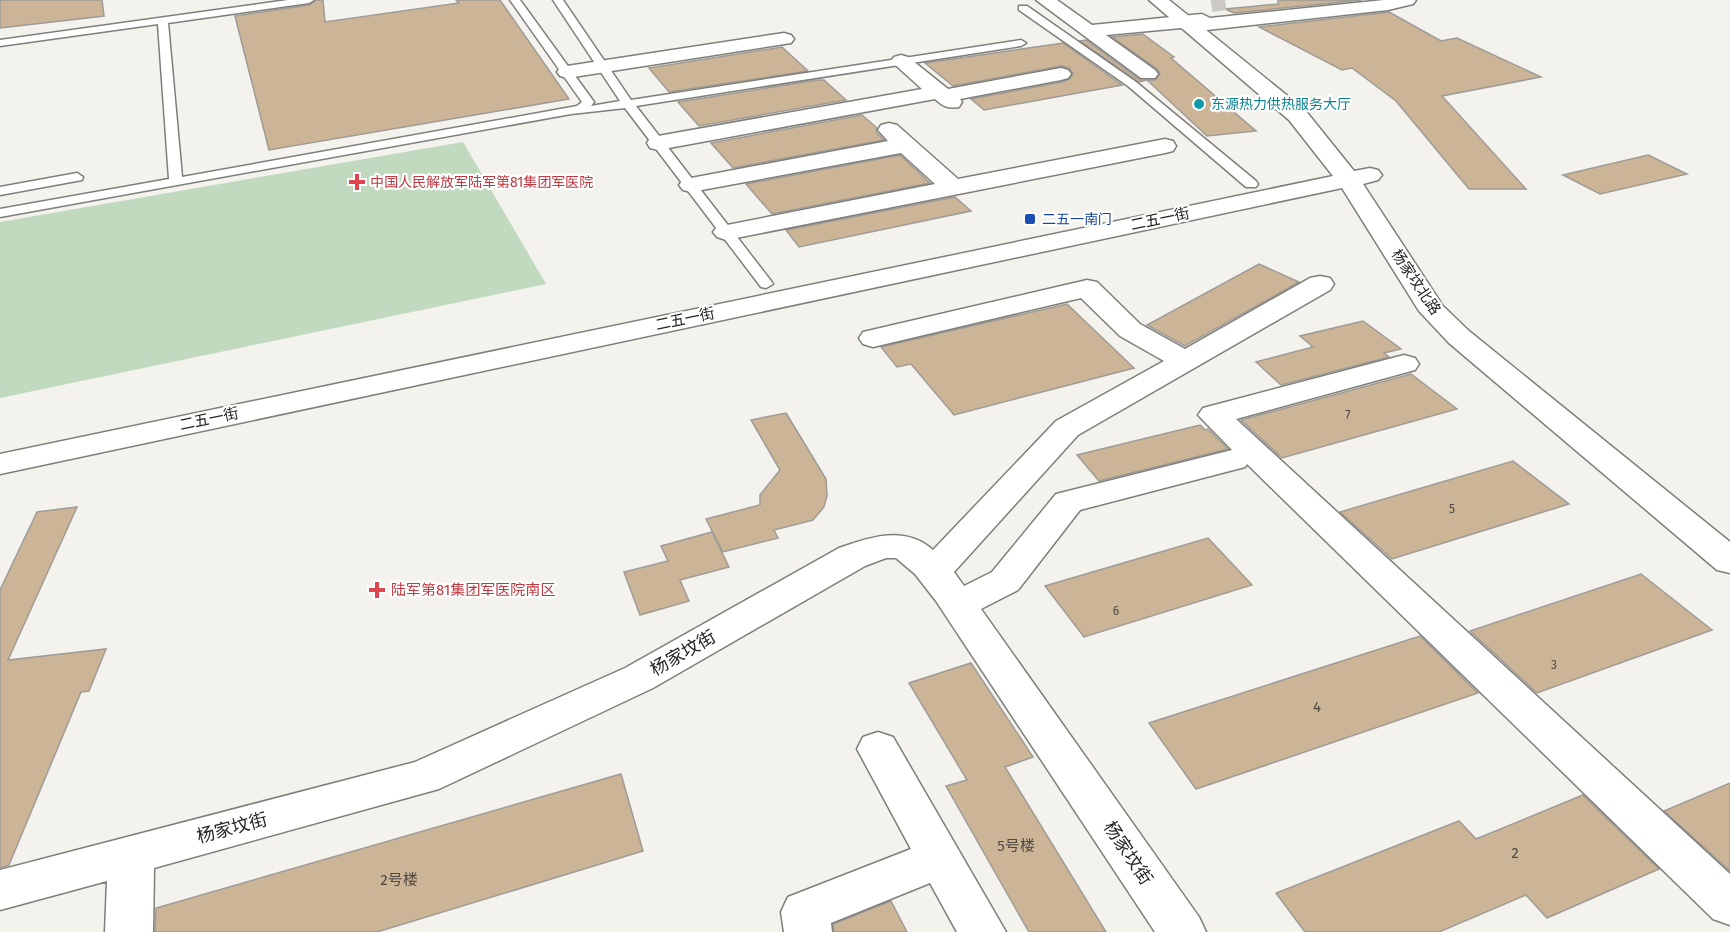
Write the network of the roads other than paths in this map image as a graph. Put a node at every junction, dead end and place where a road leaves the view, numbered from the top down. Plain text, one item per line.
1 (309, 0) edge
2 (515, 0) edge
3 (558, 0) edge
4 (1045, 0) edge
5 (1407, 0) edge
6 (1023, 8) dead end
7 (1185, 12) edge
8 (163, 20) junction
9 (1088, 31) junction
10 (784, 39) dead end
11 (0, 43) edge
12 (1021, 43) dead end
13 (901, 61) junction
14 (602, 67) junction
15 (567, 72) junction
16 (1061, 74) dead end
17 (1148, 74) dead end
18 (941, 94) junction
19 (628, 104) junction
20 (864, 106) junction
21 (574, 112) junction
22 (965, 114) dead end
23 (658, 143) junction
24 (906, 145) junction
25 (1165, 146) dead end
26 (1354, 171) junction
27 (77, 177) dead end
28 (176, 182) junction
29 (1251, 184) junction
30 (691, 185) junction
31 (952, 188) junction
32 (0, 191) edge
33 (0, 213) edge
34 (726, 232) junction
35 (1320, 284) dead end
36 (772, 292) junction
37 (873, 338) dead end
38 (1186, 361) junction
39 (1404, 364) dead end
40 (0, 442) edge
41 (1233, 460) dead end
42 (0, 464) edge
43 (1730, 532) edge
44 (1730, 561) edge
45 (933, 572) junction
46 (958, 606) junction
47 (878, 749) dead end
48 (131, 855) junction
49 (940, 858) junction
50 (0, 890) edge
51 (1730, 904) edge
52 (129, 932) edge
53 (808, 932) edge
54 (982, 932) edge
55 (1182, 932) edge

1 - 8 lane
2 - 15 lane
3 - 14 lane
4 - 9 street
5 - 7 street
6 - 29 lane
7 - 9 street
7 - 26 street, 杨家坟北路
8 - 11 lane
8 - 28 lane
9 - 17 street
10 - 14 street
12 - 13 lane
13 - 18 street
13 - 19 lane
14 - 15 street
14 - 19 lane
15 - 21 lane
16 - 18 street
18 - 20 street
18 - 22 street
19 - 21 lane
19 - 23 lane
20 - 23 street
20 - 24 street
21 - 28 lane
23 - 30 lane
24 - 30 street
24 - 31 street
25 - 31 street
26 - 29 street, 二五一街
26 - 36 street, 二五一街
26 - 43 street, 杨家坟北路
26 - 44 street, 杨家坟北路
27 - 32 lane
28 - 33 lane
29 - 36 street, 二五一街
30 - 34 lane
31 - 34 street
34 - 36 lane
35 - 38 street
36 - 40 street, 二五一街
36 - 42 street, 二五一街
37 - 38 street
38 - 45 street
39 - 51 street
41 - 46 street
45 - 46 street, 杨家坟街
45 - 48 street, 杨家坟街
46 - 55 street, 杨家坟街
47 - 49 street
48 - 50 street, 杨家坟街
48 - 52 street
49 - 53 street
49 - 54 street

